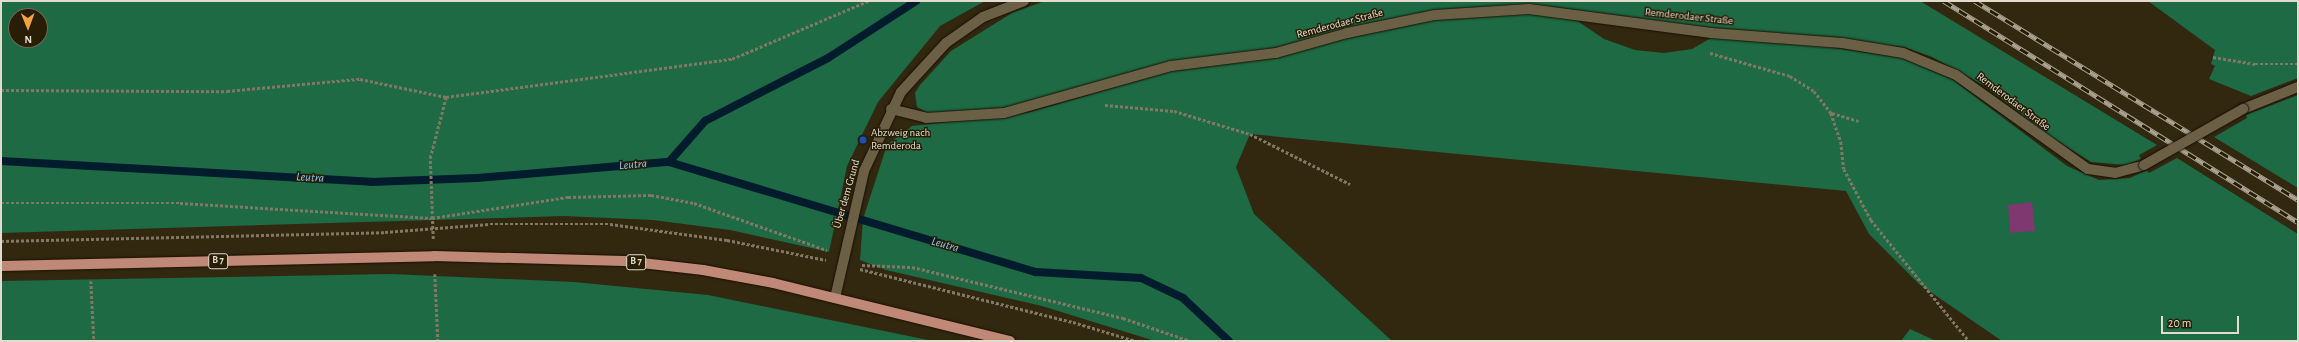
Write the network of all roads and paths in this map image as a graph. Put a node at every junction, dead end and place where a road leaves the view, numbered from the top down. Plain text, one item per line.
1 (868, 1) edge
2 (1024, 1) edge
3 (1702, 49) dead end
4 (2213, 57) dead end
5 (2298, 64) edge
6 (2298, 87) edge
7 (1, 90) edge
8 (446, 97) junction
9 (1097, 105) dead end
10 (891, 109) junction
11 (1831, 113) junction
12 (1859, 121) dead end
13 (1350, 184) dead end
14 (1, 202) edge
15 (432, 218) junction
16 (434, 256) junction
17 (842, 264) junction
18 (90, 265) junction
19 (1, 266) edge
20 (835, 298) junction
21 (94, 341) edge
22 (438, 341) edge
23 (1010, 341) edge
24 (1190, 341) edge
25 (1969, 341) edge

1 - 8 path
2 - 10 street, Über dem Grund
3 - 11 path
4 - 5 path
6 - 10 street, Remderodaer Straße, bridge
7 - 8 path
8 - 15 path
9 - 13 path
10 - 17 street, Über dem Grund
11 - 12 path
11 - 25 path
14 - 15 path
15 - 16 path
15 - 17 path
16 - 18 main road, B 7
16 - 20 main road, B 7
16 - 22 path
17 - 20 street, Über dem Grund
17 - 24 path
18 - 19 main road, B 7
18 - 21 path
20 - 23 main road, B 7

